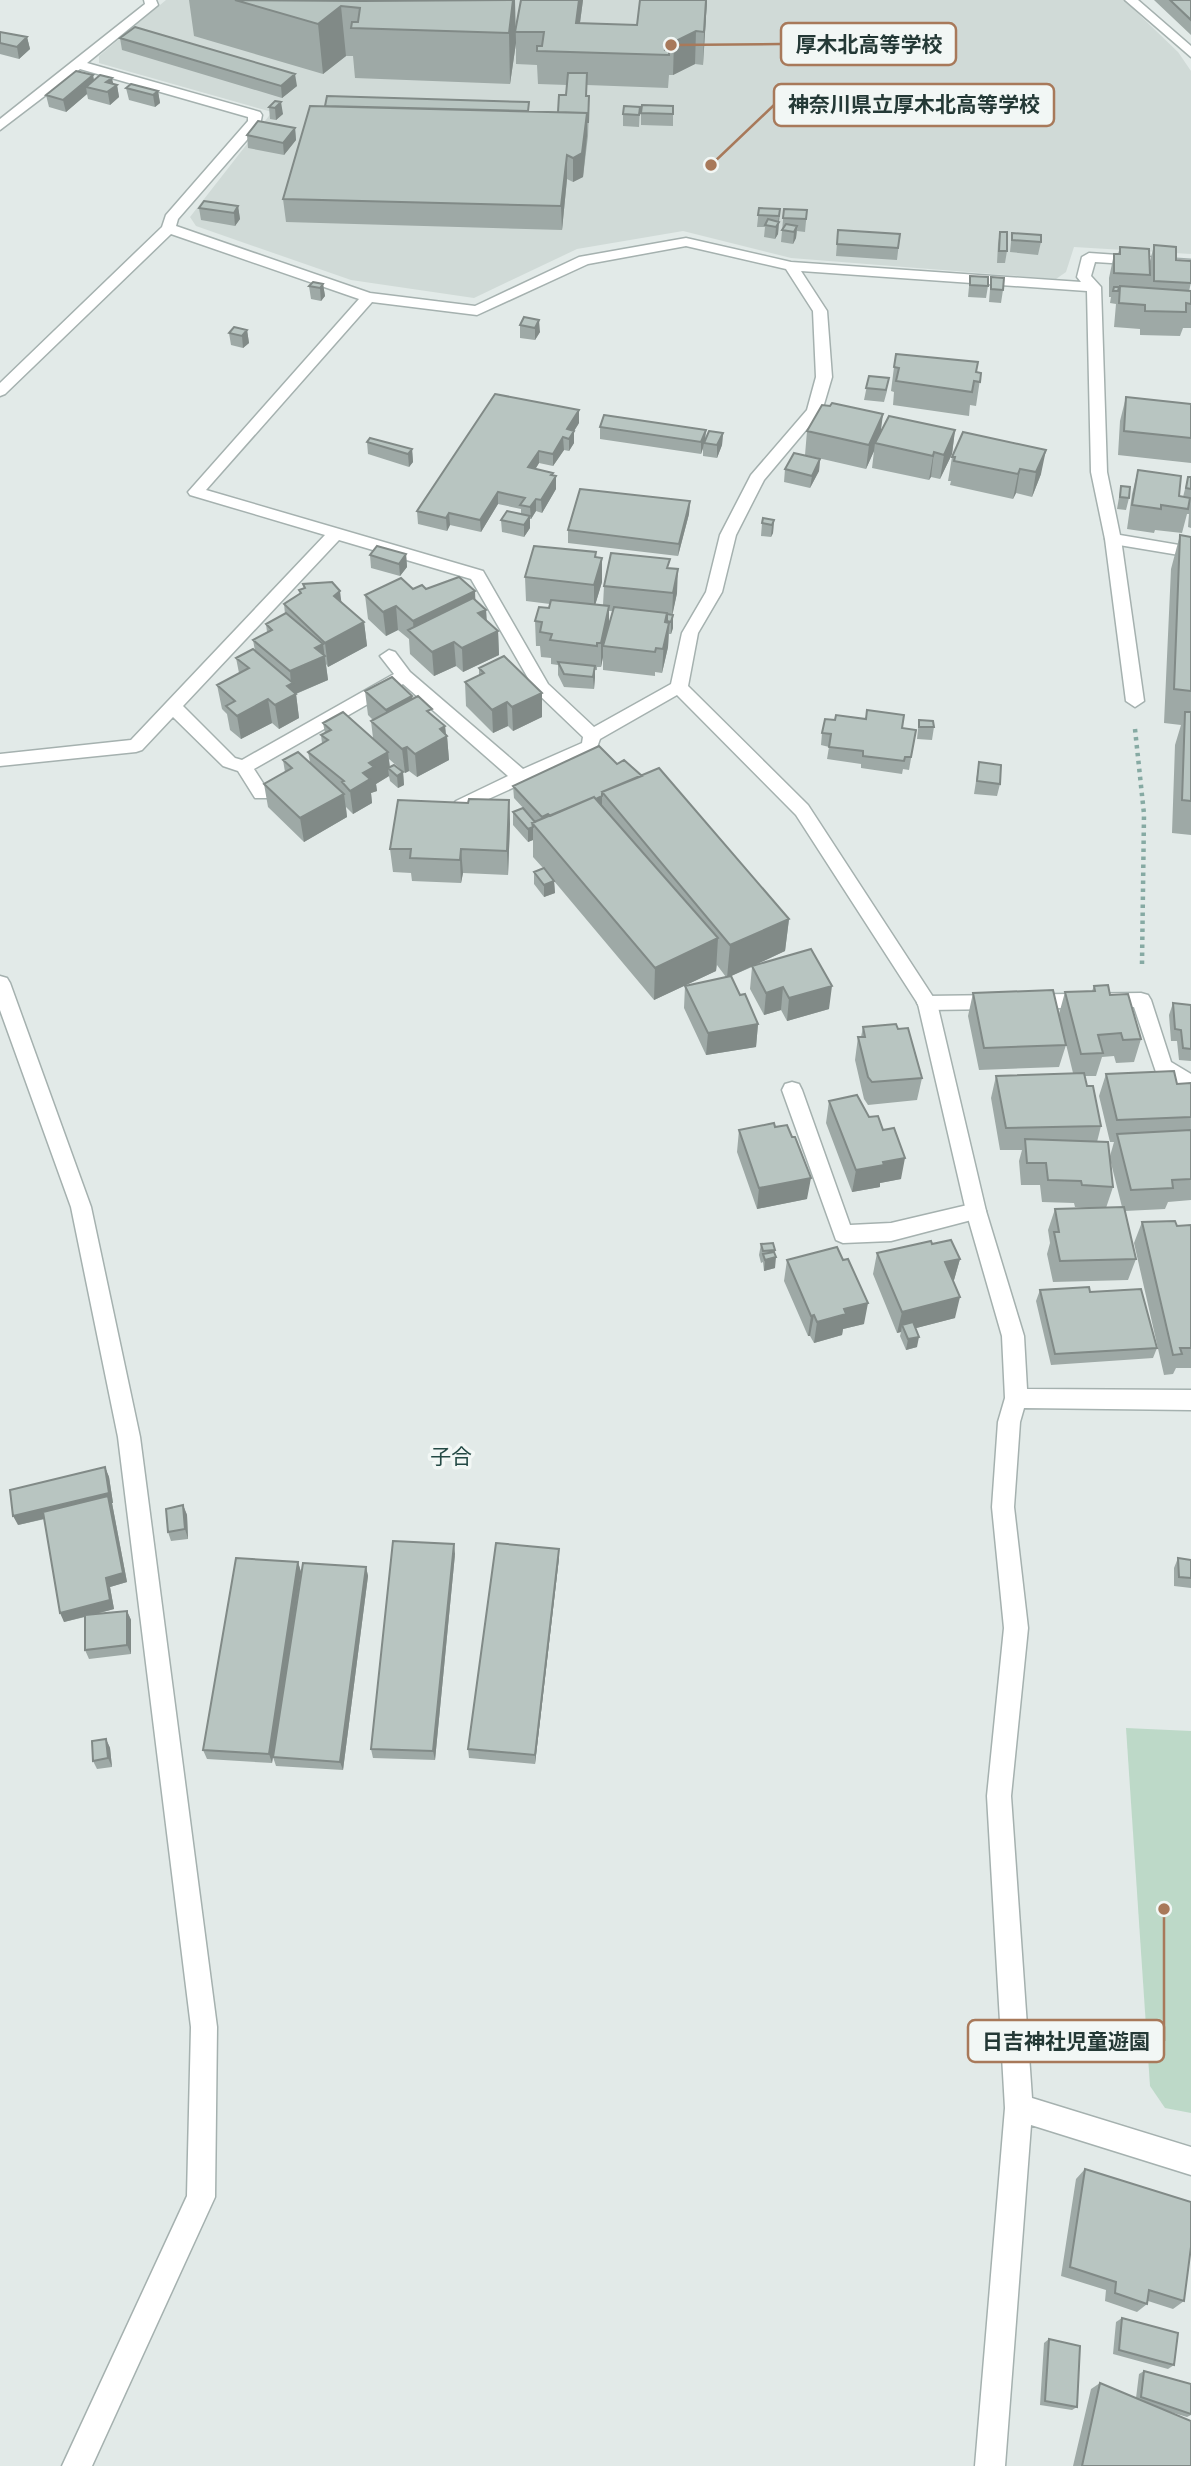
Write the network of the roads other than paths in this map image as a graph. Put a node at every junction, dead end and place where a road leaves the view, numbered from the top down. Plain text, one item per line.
1 (150, 0) edge
2 (1131, 0) edge
3 (1191, 53) edge
4 (77, 64) junction
5 (3, 121) edge
6 (169, 228) junction
7 (1191, 264) edge
8 (791, 266) junction
9 (1094, 287) junction
10 (368, 297) junction
11 (0, 391) edge
12 (335, 534) junction
13 (1113, 539) junction
14 (1191, 552) edge
15 (388, 656) dead end
16 (404, 676) junction
17 (679, 687) junction
18 (1135, 701) road end
19 (173, 706) junction
20 (592, 736) junction
21 (0, 760) edge
22 (244, 767) junction
23 (521, 777) junction
24 (261, 794) dead end
25 (462, 805) edge
26 (0, 983) edge
27 (927, 1003) junction
28 (1191, 1084) edge
29 (792, 1090) dead end
30 (976, 1211) junction
31 (1016, 1398) junction
32 (1191, 1400) edge
33 (1019, 2108) junction
34 (1191, 2161) edge
35 (77, 2466) edge
36 (990, 2466) edge

1 - 4 street
2 - 3 street
4 - 5 street
4 - 6 street
6 - 10 street
6 - 11 street
7 - 9 street
8 - 9 street
8 - 10 street
8 - 17 street
9 - 13 street
10 - 12 street
12 - 19 street
12 - 20 street
13 - 14 street
13 - 18 street
15 - 16 street
16 - 22 street
16 - 23 street
17 - 20 street
17 - 27 street
19 - 21 street
19 - 22 street
20 - 23 street
22 - 24 street
23 - 25 street
26 - 35 street
27 - 28 street
27 - 30 street
29 - 30 street
30 - 31 street
31 - 32 street
31 - 33 street
33 - 34 street
33 - 36 street

